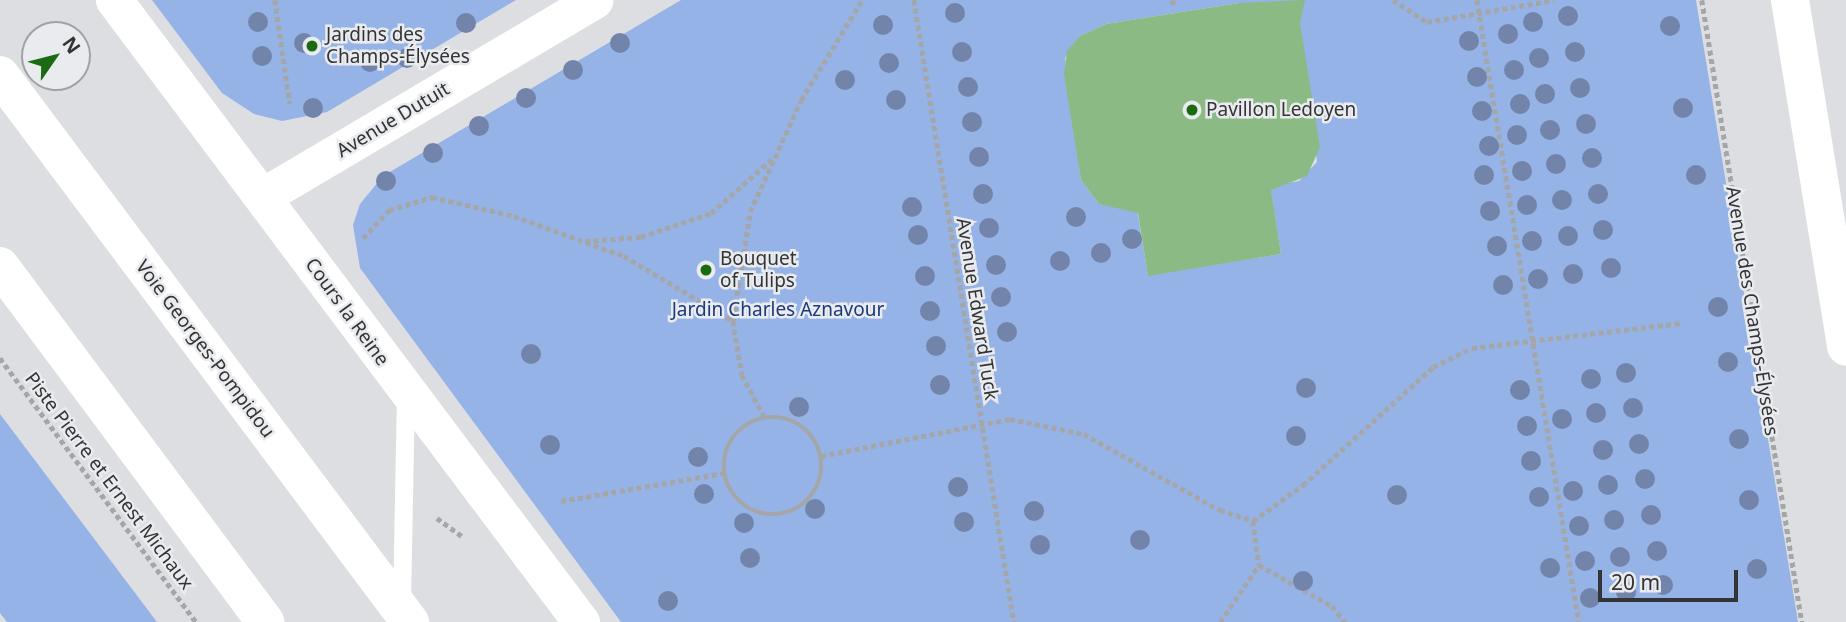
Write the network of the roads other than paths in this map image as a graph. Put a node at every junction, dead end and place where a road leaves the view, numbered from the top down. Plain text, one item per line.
1 (114, 0) edge
2 (594, 0) edge
3 (1790, 0) edge
4 (0, 75) edge
5 (263, 196) junction
6 (0, 266) edge
7 (1846, 346) edge
8 (406, 393) junction
9 (406, 616) edge
10 (265, 622) edge
11 (581, 622) edge

1 - 5 street, Cours la Reine
2 - 5 street, Avenue Dutuit
3 - 7 main road
4 - 9 main road, Voie Georges-Pompidou
5 - 8 street, Cours la Reine
6 - 10 main road
8 - 9 lane
8 - 11 street, Cours la Reine

